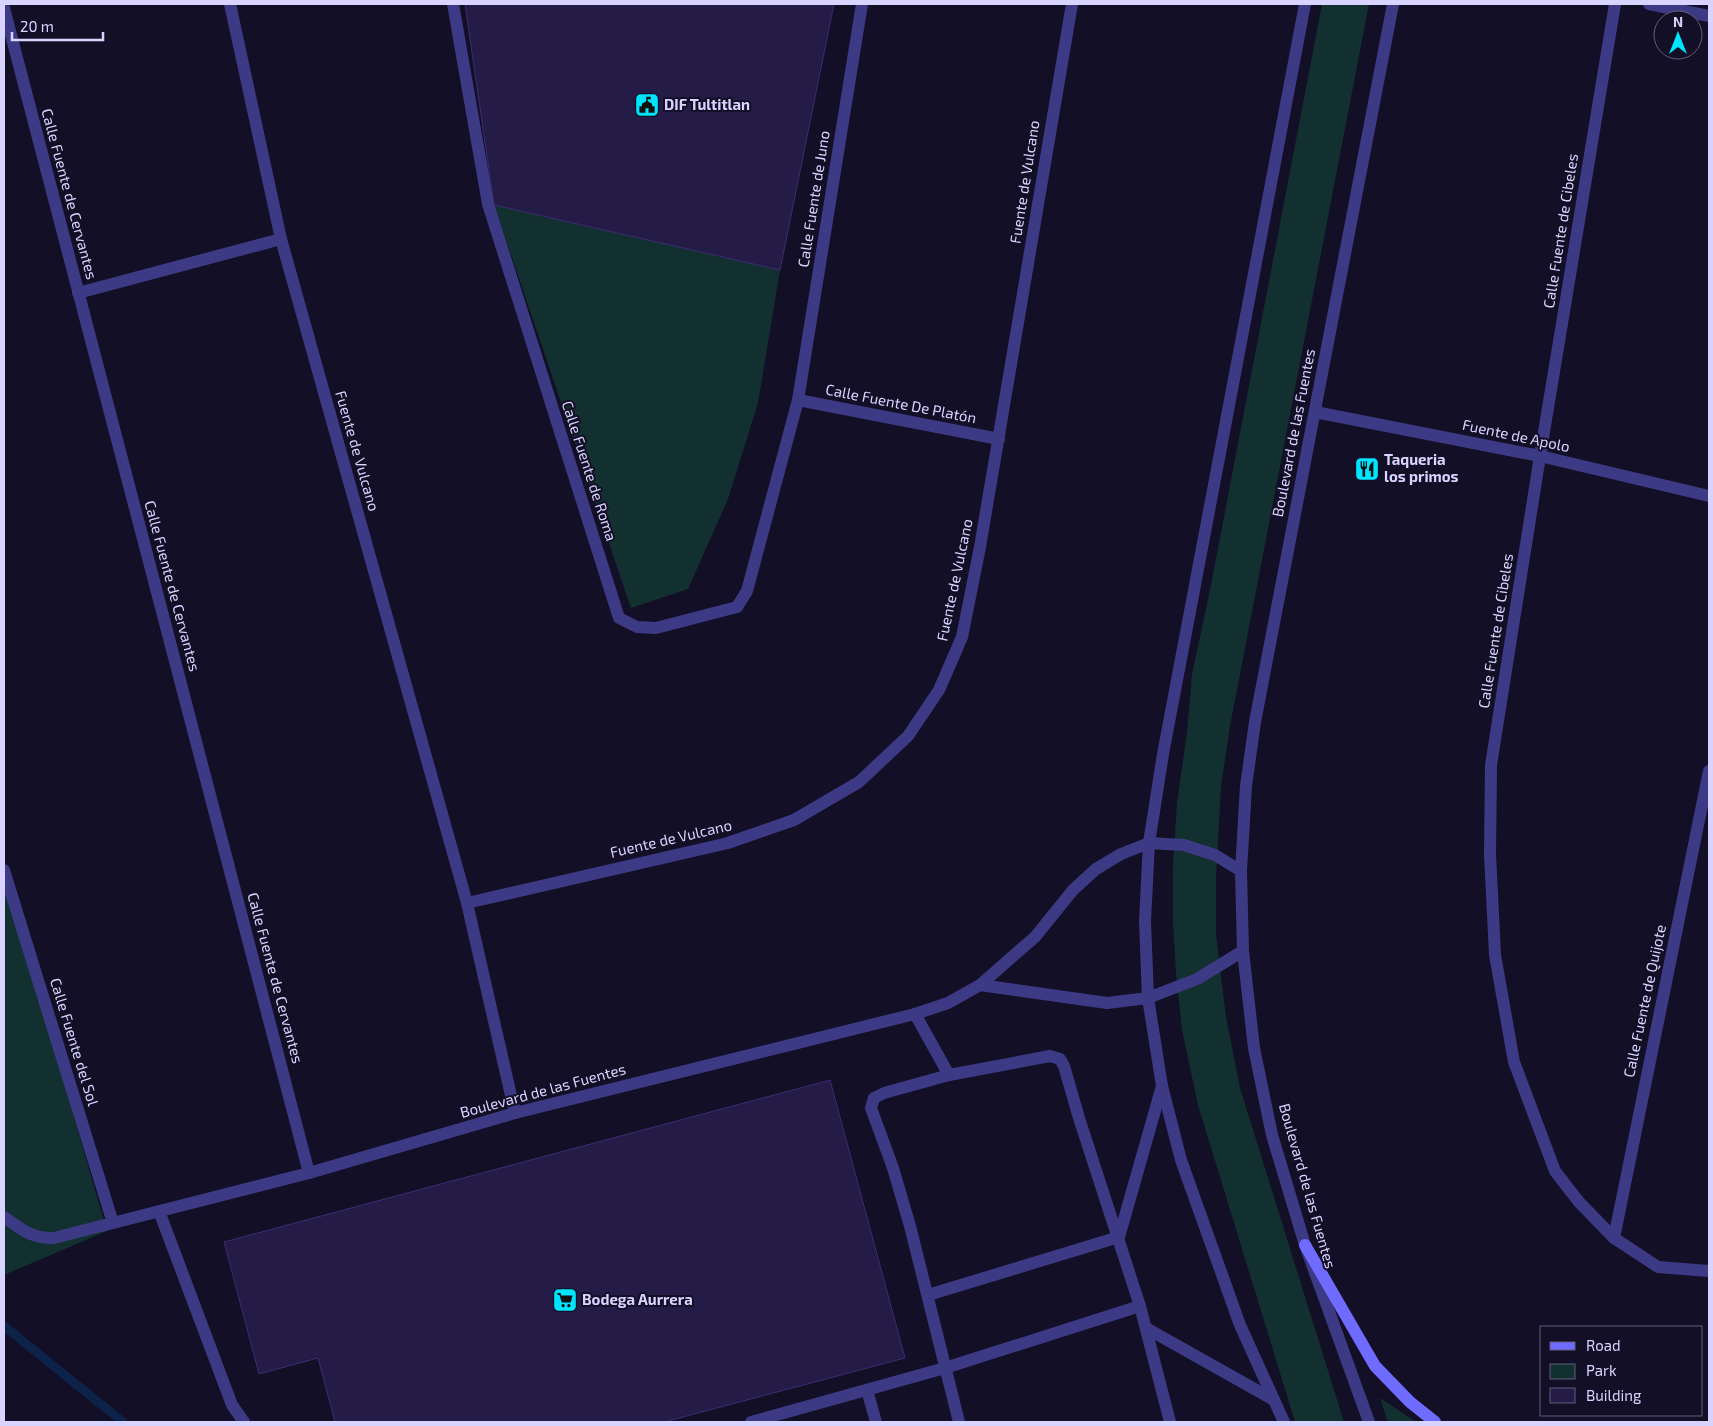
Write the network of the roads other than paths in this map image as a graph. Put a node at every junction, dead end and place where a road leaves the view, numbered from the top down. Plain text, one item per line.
1 (230, 4) edge
2 (453, 4) edge
3 (862, 4) edge
4 (1072, 4) edge
5 (1305, 4) edge
6 (1393, 4) edge
7 (1615, 4) edge
8 (1649, 4) edge
9 (4, 8) edge
10 (1709, 16) edge
11 (281, 239) junction
12 (78, 292) junction
13 (798, 400) junction
14 (1315, 412) junction
15 (999, 439) junction
16 (1540, 456) junction
17 (1709, 496) edge
18 (1709, 771) edge
19 (1149, 843) junction
20 (4, 870) edge
21 (1241, 871) junction
22 (466, 903) junction
23 (1243, 951) junction
24 (980, 985) junction
25 (1148, 998) junction
26 (915, 1014) junction
27 (949, 1075) junction
28 (1162, 1086) junction
29 (515, 1113) junction
30 (309, 1173) junction
31 (159, 1211) junction
32 (4, 1217) edge
33 (112, 1223) junction
34 (1119, 1237) junction
35 (1614, 1238) junction
36 (1305, 1245) junction
37 (1709, 1271) edge
38 (928, 1295) junction
39 (1140, 1306) junction
40 (1146, 1328) junction
41 (945, 1368) junction
42 (867, 1390) junction
43 (1274, 1400) junction
44 (244, 1422) edge
45 (751, 1422) edge
46 (876, 1422) edge
47 (959, 1422) edge
48 (1170, 1422) edge
49 (1284, 1422) edge
50 (1369, 1422) edge
51 (1435, 1422) edge

1 - 11 street, Fuente de Vulcano
2 - 13 street, Calle Fuente de Roma
3 - 13 street, Calle Fuente de Juno
4 - 15 street, Fuente de Vulcano
5 - 19 street
6 - 14 street, Boulevard de las Fuentes
7 - 16 street, Calle Fuente de Cibeles
8 - 10 street
9 - 12 street, Calle Fuente de Cervantes
11 - 12 street
11 - 22 street, Fuente de Vulcano
12 - 30 street, Calle Fuente de Cervantes
13 - 15 street, Calle Fuente De Platón
14 - 16 street, Fuente de Apolo
14 - 21 street, Boulevard de las Fuentes
15 - 22 street, Fuente de Vulcano
16 - 17 street, Fuente de Apolo
16 - 35 street, Calle Fuente de Cibeles
18 - 35 street, Calle Fuente de Quijote
19 - 21 street, Boulevard de las Fuentes
19 - 24 street, Boulevard de las Fuentes
19 - 25 street
20 - 33 street, Calle Fuente del Sol
21 - 23 street, Boulevard de las Fuentes
22 - 29 street, Fuente de Vulcano
23 - 25 street
23 - 36 street, Boulevard de las Fuentes
24 - 25 street
24 - 26 street, Boulevard de las Fuentes
25 - 28 street
26 - 27 street
26 - 29 street, Boulevard de las Fuentes
27 - 34 street
27 - 38 street
28 - 34 street
28 - 43 street
29 - 30 street, Boulevard de las Fuentes
30 - 31 street, Boulevard de las Fuentes
31 - 33 street, Boulevard de las Fuentes
31 - 44 street
32 - 33 street, Boulevard de las Fuentes
34 - 38 street
34 - 39 street
35 - 37 street, Calle Fuente de Cibeles
36 - 50 street, Boulevard de las Fuentes
36 - 51 main road
38 - 41 street
39 - 40 street
39 - 41 street
40 - 43 street
40 - 48 street
41 - 42 street
41 - 47 street
42 - 45 street
42 - 46 street
43 - 49 street

